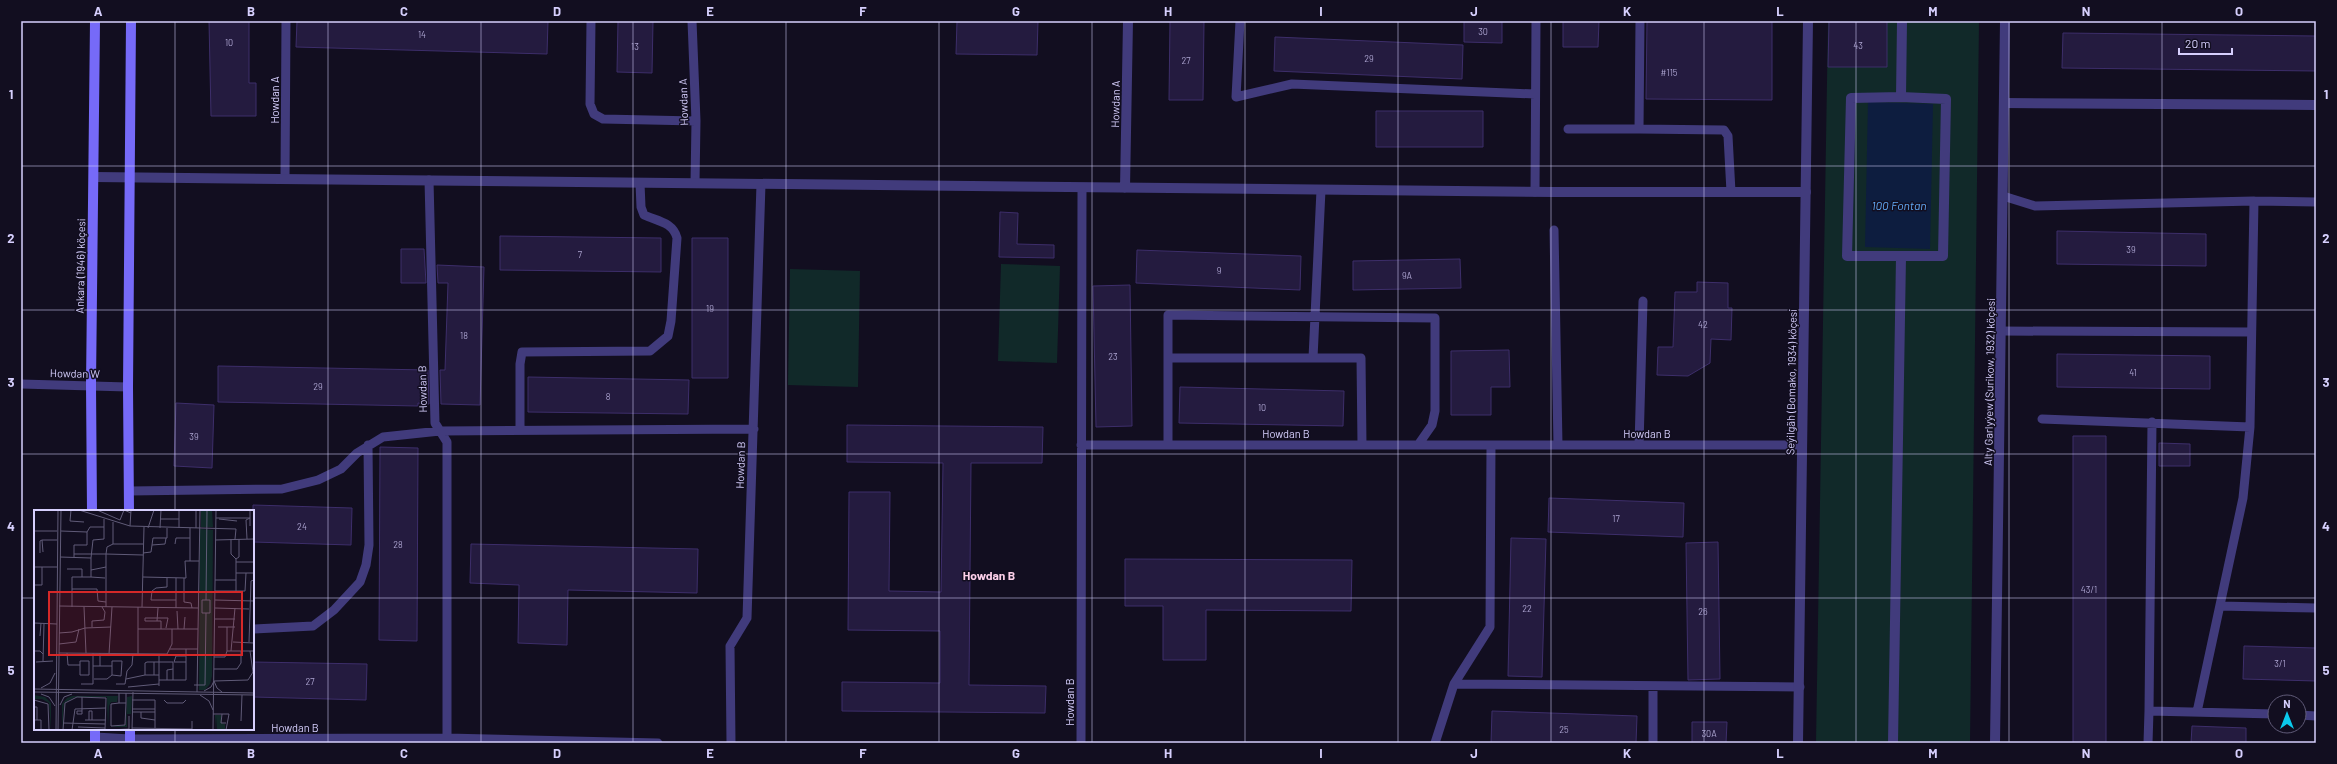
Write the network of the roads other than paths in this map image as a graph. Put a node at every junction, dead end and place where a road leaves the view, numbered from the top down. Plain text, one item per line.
1 (95, 21) edge
2 (131, 21) edge
3 (286, 21) edge
4 (591, 21) edge
5 (692, 21) edge
6 (1128, 21) edge
7 (1240, 21) edge
8 (1536, 21) edge
9 (1640, 21) edge
10 (1808, 21) edge
11 (1902, 21) edge
12 (2005, 21) edge
13 (1535, 94) junction
14 (1901, 97) junction
15 (2004, 104) junction
16 (2316, 105) edge
17 (696, 121) junction
18 (1639, 128) junction
19 (1568, 129) dead end
20 (94, 177) junction
21 (130, 177) junction
22 (285, 178) junction
23 (429, 180) junction
24 (640, 182) junction
25 (695, 183) junction
26 (761, 184) junction
27 (1082, 188) junction
28 (1125, 188) junction
29 (1320, 190) junction
30 (1535, 192) junction
31 (1731, 192) junction
32 (1806, 192) junction
33 (2003, 196) junction
34 (2254, 201) junction
35 (2316, 202) edge
36 (1554, 230) dead end
37 (1900, 256) junction
38 (1643, 301) dead end
39 (1314, 317) junction
40 (2001, 331) junction
41 (2251, 332) junction
42 (1168, 358) junction
43 (1313, 358) junction
44 (21, 384) edge
45 (91, 385) junction
46 (128, 387) junction
47 (2042, 419) dead end
48 (2152, 422) junction
49 (2250, 427) junction
50 (754, 429) junction
51 (520, 430) junction
52 (440, 431) junction
53 (368, 445) junction
54 (1081, 445) junction
55 (1168, 445) junction
56 (1362, 445) junction
57 (1418, 445) junction
58 (1491, 445) junction
59 (1558, 445) junction
60 (1639, 445) junction
61 (1802, 445) junction
62 (130, 491) junction
63 (92, 510) edge
64 (129, 510) edge
65 (2220, 606) junction
66 (2316, 608) edge
67 (254, 629) edge
68 (1454, 684) junction
69 (1653, 687) junction
70 (1800, 687) junction
71 (2149, 710) junction
72 (2197, 712) junction
73 (2267, 714) edge
74 (95, 736) edge
75 (130, 737) edge
76 (447, 738) junction
77 (219, 741) edge
78 (534, 742) edge
79 (621, 743) edge
80 (658, 743) edge
81 (731, 743) edge
82 (1081, 743) edge
83 (1435, 743) edge
84 (1653, 743) edge
85 (1798, 743) edge
86 (1893, 743) edge
87 (1995, 743) edge
88 (2148, 743) edge

1 - 20 main road, Ankara (1946) köçesi
2 - 21 main road
3 - 22 lane, Howdan A
4 - 17 lane
5 - 17 lane, Howdan A
6 - 28 street, Howdan A
7 - 13 lane
8 - 13 lane
9 - 18 lane
10 - 32 street, Seýilgäh (Bomako, 1934) köçesi
11 - 14 street
12 - 15 street, Alty Garlyýew (Surikow, 1932) köçesi
13 - 30 lane
14 - 37 street
14 - 37 street
15 - 16 street
15 - 33 street, Alty Garlyýew (Surikow, 1932) köçesi
17 - 25 lane, Howdan A
18 - 19 lane
18 - 31 lane
20 - 21 street
20 - 45 main road, Ankara (1946) köçesi
21 - 22 street
21 - 46 main road
22 - 23 street
23 - 24 street
23 - 52 lane, Howdan B
24 - 25 street
24 - 51 lane
25 - 26 street
26 - 27 street
26 - 50 lane, Howdan B
27 - 28 street
27 - 54 lane, Howdan B
28 - 29 street
29 - 30 street
29 - 39 lane
30 - 31 street
31 - 32 street
32 - 61 street, Seýilgäh (Bomako, 1934) köçesi
33 - 34 lane
33 - 40 street, Alty Garlyýew (Surikow, 1932) köçesi
34 - 35 lane
34 - 41 lane
36 - 59 lane
37 - 86 street
38 - 60 lane
39 - 42 lane
39 - 43 lane
39 - 57 lane
40 - 41 lane
40 - 87 street, Alty Garlyýew (Surikow, 1932) köçesi
41 - 49 lane
42 - 43 lane
42 - 55 lane
43 - 56 lane
44 - 45 lane, Howdan W
45 - 46 lane, Howdan W
45 - 63 main road, Ankara (1946) köçesi
46 - 62 main road
47 - 48 lane
48 - 49 lane
48 - 71 lane
49 - 65 lane
50 - 51 lane
50 - 81 lane, Howdan B
51 - 52 lane
52 - 53 lane
52 - 76 lane, Howdan B
53 - 62 lane
53 - 67 lane
54 - 55 lane, Howdan B
54 - 82 lane, Howdan B
55 - 56 lane, Howdan B
56 - 57 lane, Howdan B
57 - 58 lane, Howdan B
58 - 59 lane, Howdan B
58 - 68 lane
59 - 60 lane, Howdan B
60 - 61 lane, Howdan B
61 - 70 street, Seýilgäh (Bomako, 1934) köçesi
62 - 64 main road
65 - 66 lane
65 - 72 lane
68 - 69 lane
68 - 83 lane
69 - 70 lane
69 - 84 lane
70 - 85 street, Seýilgäh (Bomako, 1934) köçesi
71 - 72 lane
71 - 88 lane
72 - 73 lane
74 - 75 lane, Howdan B
75 - 77 lane, Howdan B
76 - 77 lane, Howdan B
76 - 78 lane, Howdan B
78 - 79 lane, Howdan B
79 - 80 lane, Howdan B

